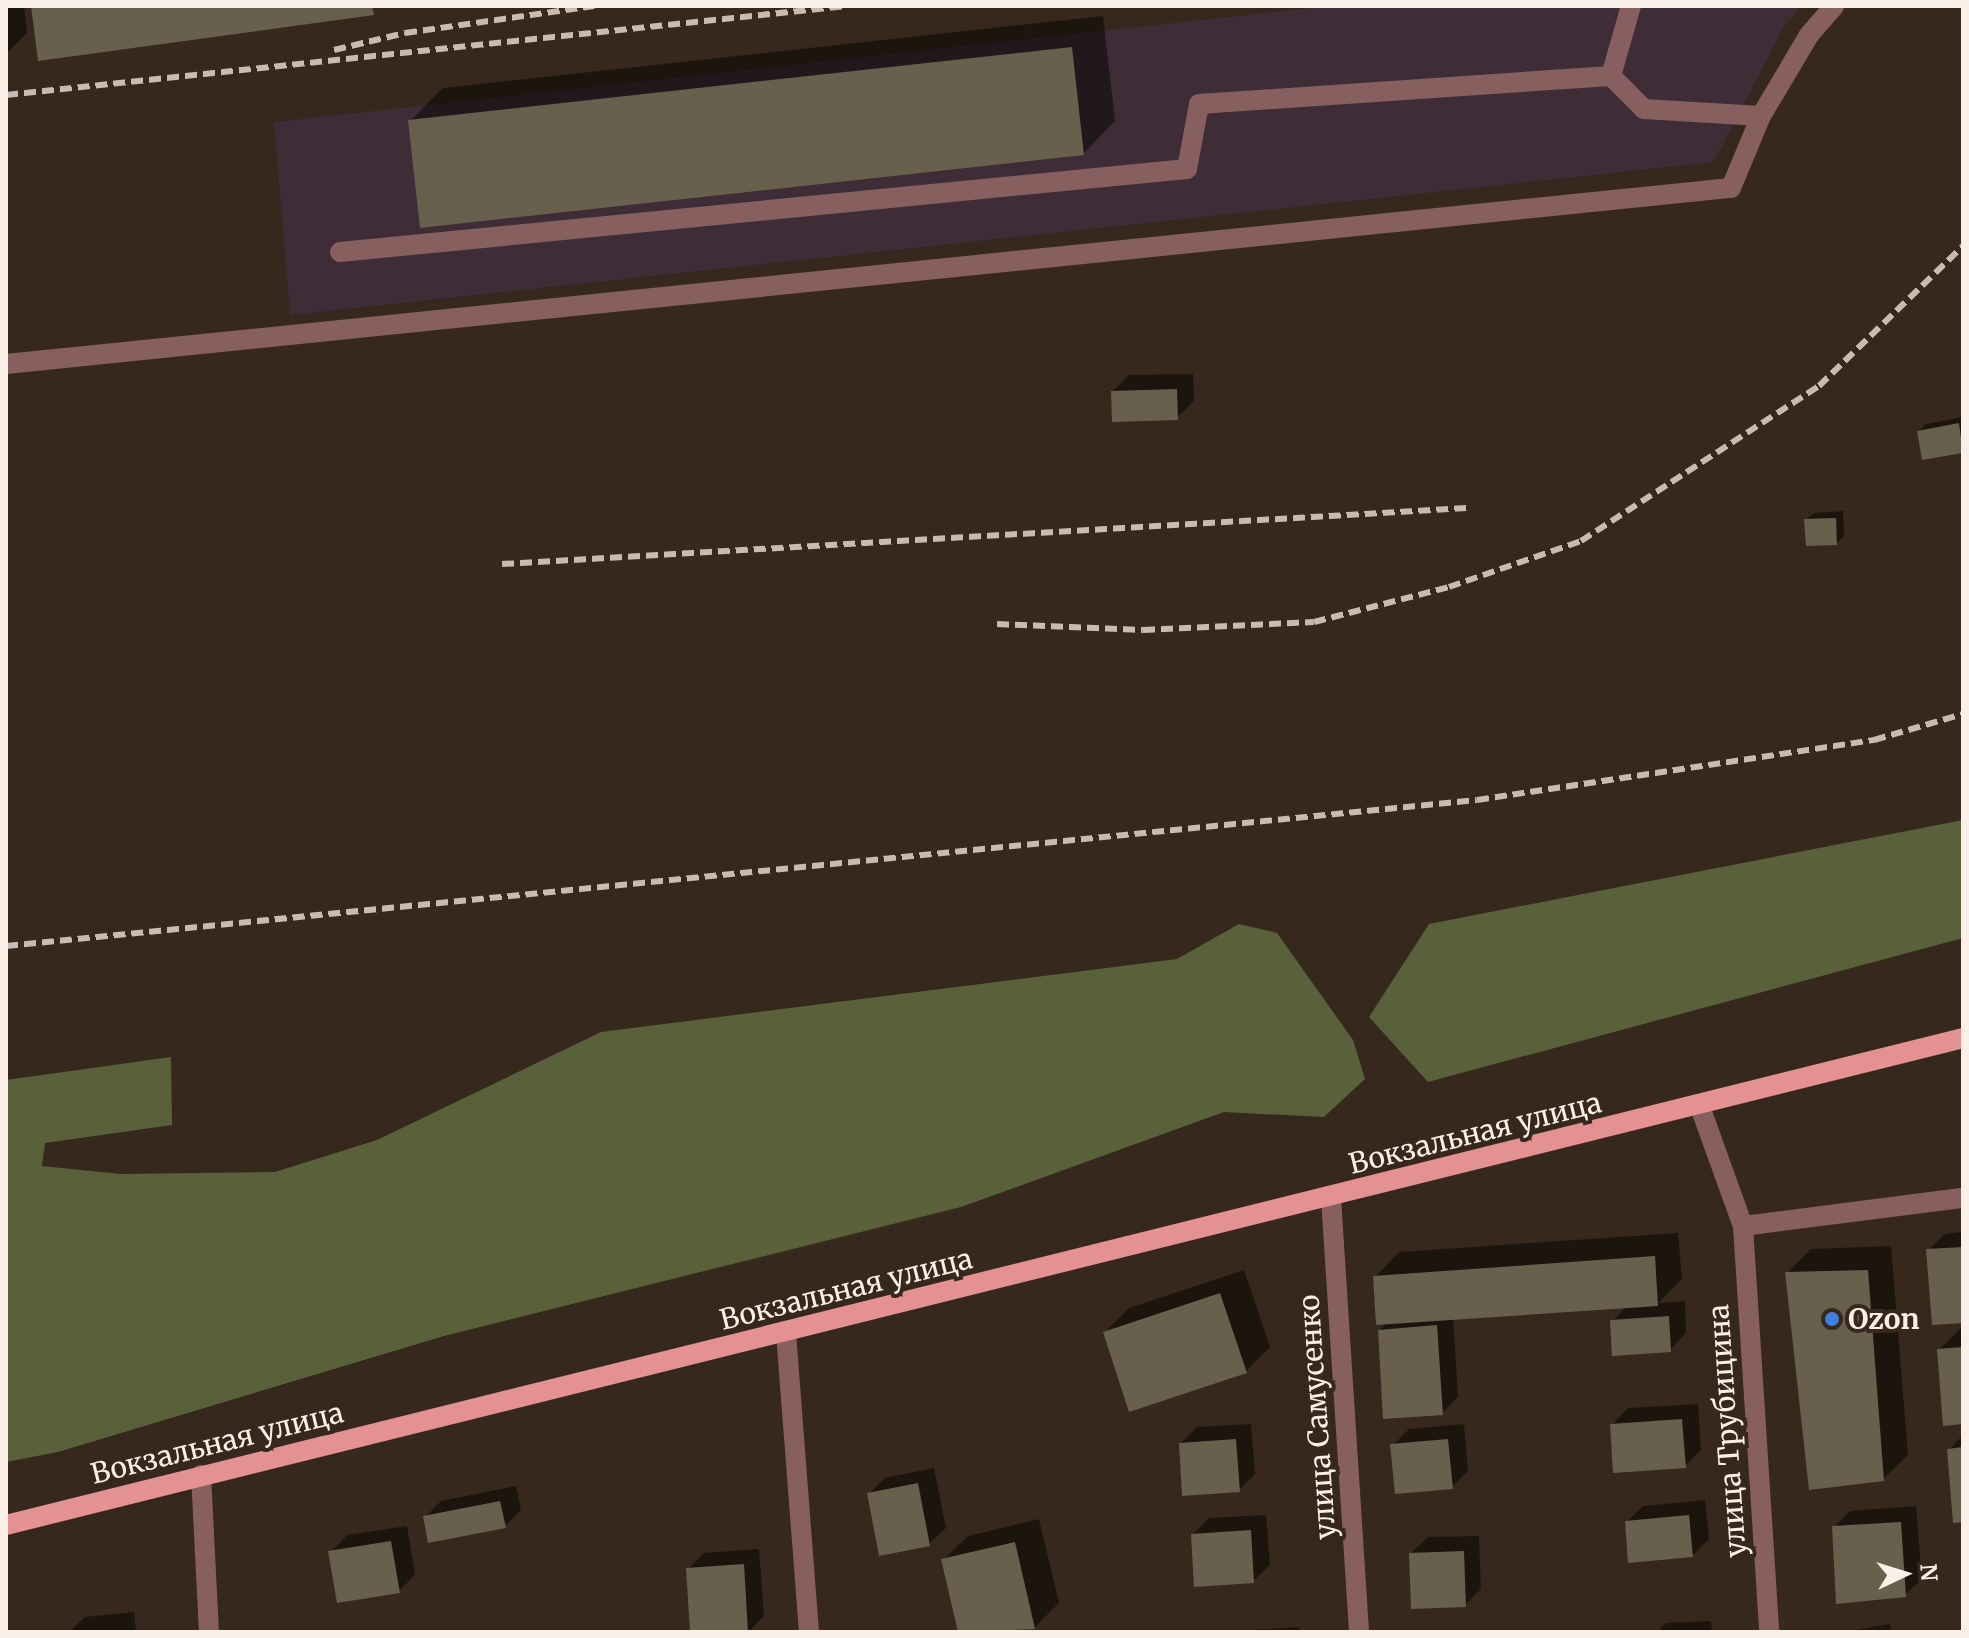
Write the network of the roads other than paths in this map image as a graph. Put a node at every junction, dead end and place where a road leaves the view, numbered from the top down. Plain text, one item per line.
1 (1631, 6) edge
2 (1834, 6) edge
3 (1611, 76) junction
4 (1761, 116) junction
5 (340, 252) dead end
6 (6, 364) edge
7 (1963, 1038) edge
8 (1699, 1104) junction
9 (1331, 1198) junction
10 (1963, 1198) edge
11 (1743, 1226) junction
12 (786, 1333) junction
13 (201, 1475) junction
14 (6, 1525) edge
15 (209, 1632) edge
16 (809, 1632) edge
17 (1359, 1632) edge
18 (1769, 1632) edge

1 - 3 street
2 - 4 street
3 - 4 street
3 - 5 street
4 - 6 street
7 - 8 main road, Вокзальная улица
8 - 9 main road, Вокзальная улица
8 - 11 street
9 - 12 main road, Вокзальная улица
9 - 17 street, улица Самусенко
10 - 11 street
11 - 18 street, улица Трубицина
12 - 13 main road, Вокзальная улица
12 - 16 street
13 - 14 main road, Вокзальная улица
13 - 15 street

